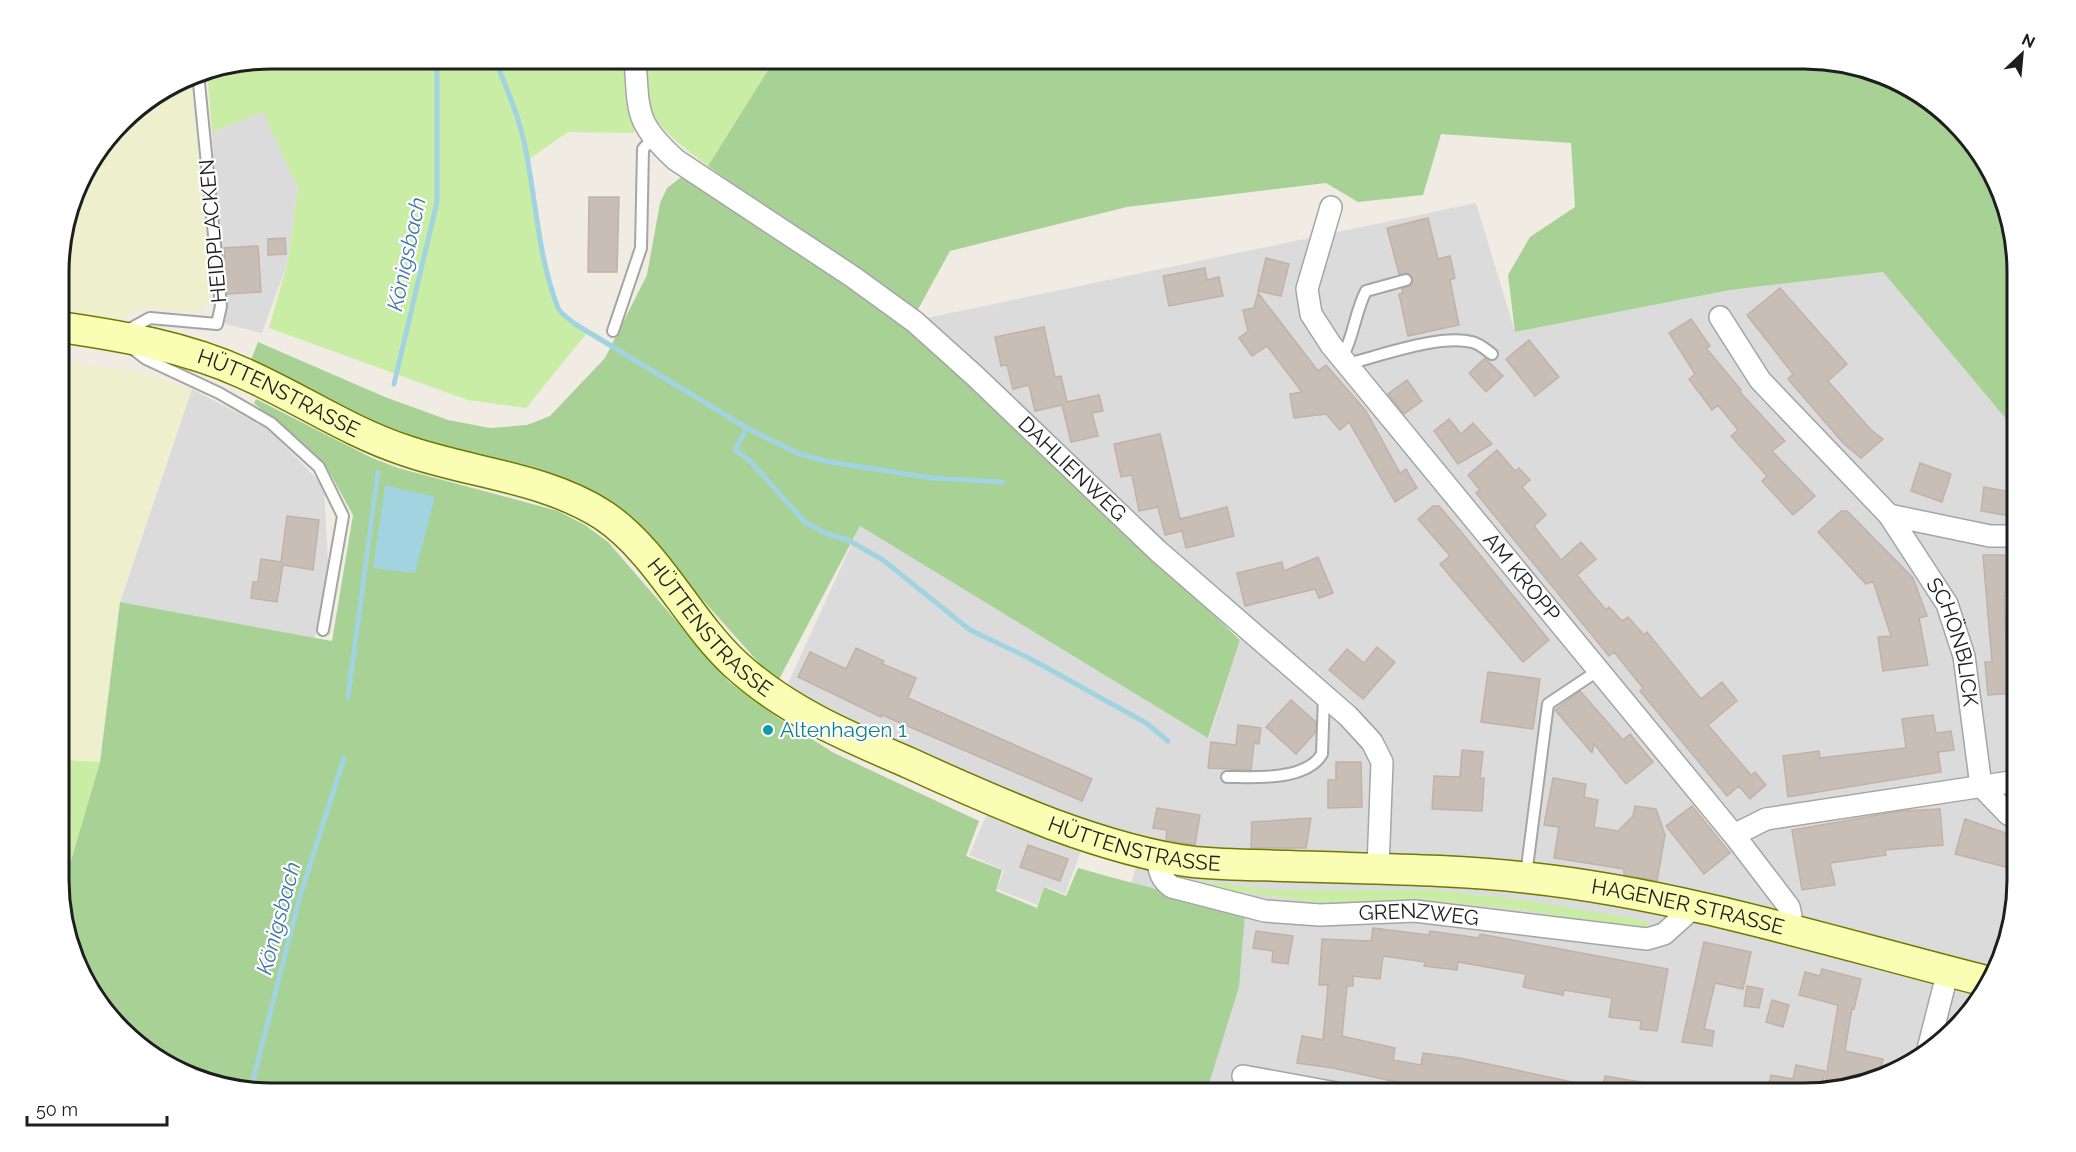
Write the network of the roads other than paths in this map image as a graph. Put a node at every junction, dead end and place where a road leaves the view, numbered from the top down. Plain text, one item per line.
1 (636, 69) edge
2 (199, 82) edge
3 (652, 139) junction
4 (1331, 207) dead end
5 (1406, 280) dead end
6 (1720, 317) dead end
7 (69, 329) edge
8 (613, 331) dead end
9 (129, 339) junction
10 (1492, 354) dead end
11 (1344, 361) junction
12 (1888, 515) junction
13 (2007, 536) edge
14 (324, 630) dead end
15 (1599, 670) junction
16 (1324, 696) junction
17 (1227, 777) dead end
18 (2007, 782) edge
19 (1981, 786) junction
20 (2007, 813) edge
21 (1734, 835) junction
22 (1157, 856) junction
23 (1378, 868) junction
24 (1526, 877) junction
25 (1694, 907) junction
26 (1788, 930) junction
27 (1948, 971) junction
28 (1981, 980) edge
29 (1931, 1039) edge
30 (1243, 1076) dead end
31 (1281, 1083) edge

1 - 3 street
2 - 9 lane, HEIDPLACKEN
3 - 8 lane
3 - 16 street, DAHLIENWEG
4 - 11 street, AM KROPP
5 - 11 lane
6 - 12 street, SCHÖNBLICK
7 - 9 main road, HÜTTENSTRASSE
9 - 14 lane
9 - 22 main road, HÜTTENSTRASSE
10 - 11 lane
11 - 15 street, AM KROPP
12 - 13 street
12 - 19 street, SCHÖNBLICK
15 - 21 street, AM KROPP
15 - 24 lane
16 - 17 lane
16 - 23 street, DAHLIENWEG
18 - 19 street
19 - 20 street
19 - 21 street
21 - 26 street, AM KROPP
22 - 23 main road, HÜTTENSTRASSE
22 - 25 street, GRENZWEG
23 - 24 main road, HAGENER STRASSE
24 - 25 main road, HAGENER STRASSE
25 - 26 main road, HAGENER STRASSE
26 - 27 main road, HAGENER STRASSE
27 - 28 main road, HAGENER STRASSE
27 - 29 street
30 - 31 street

